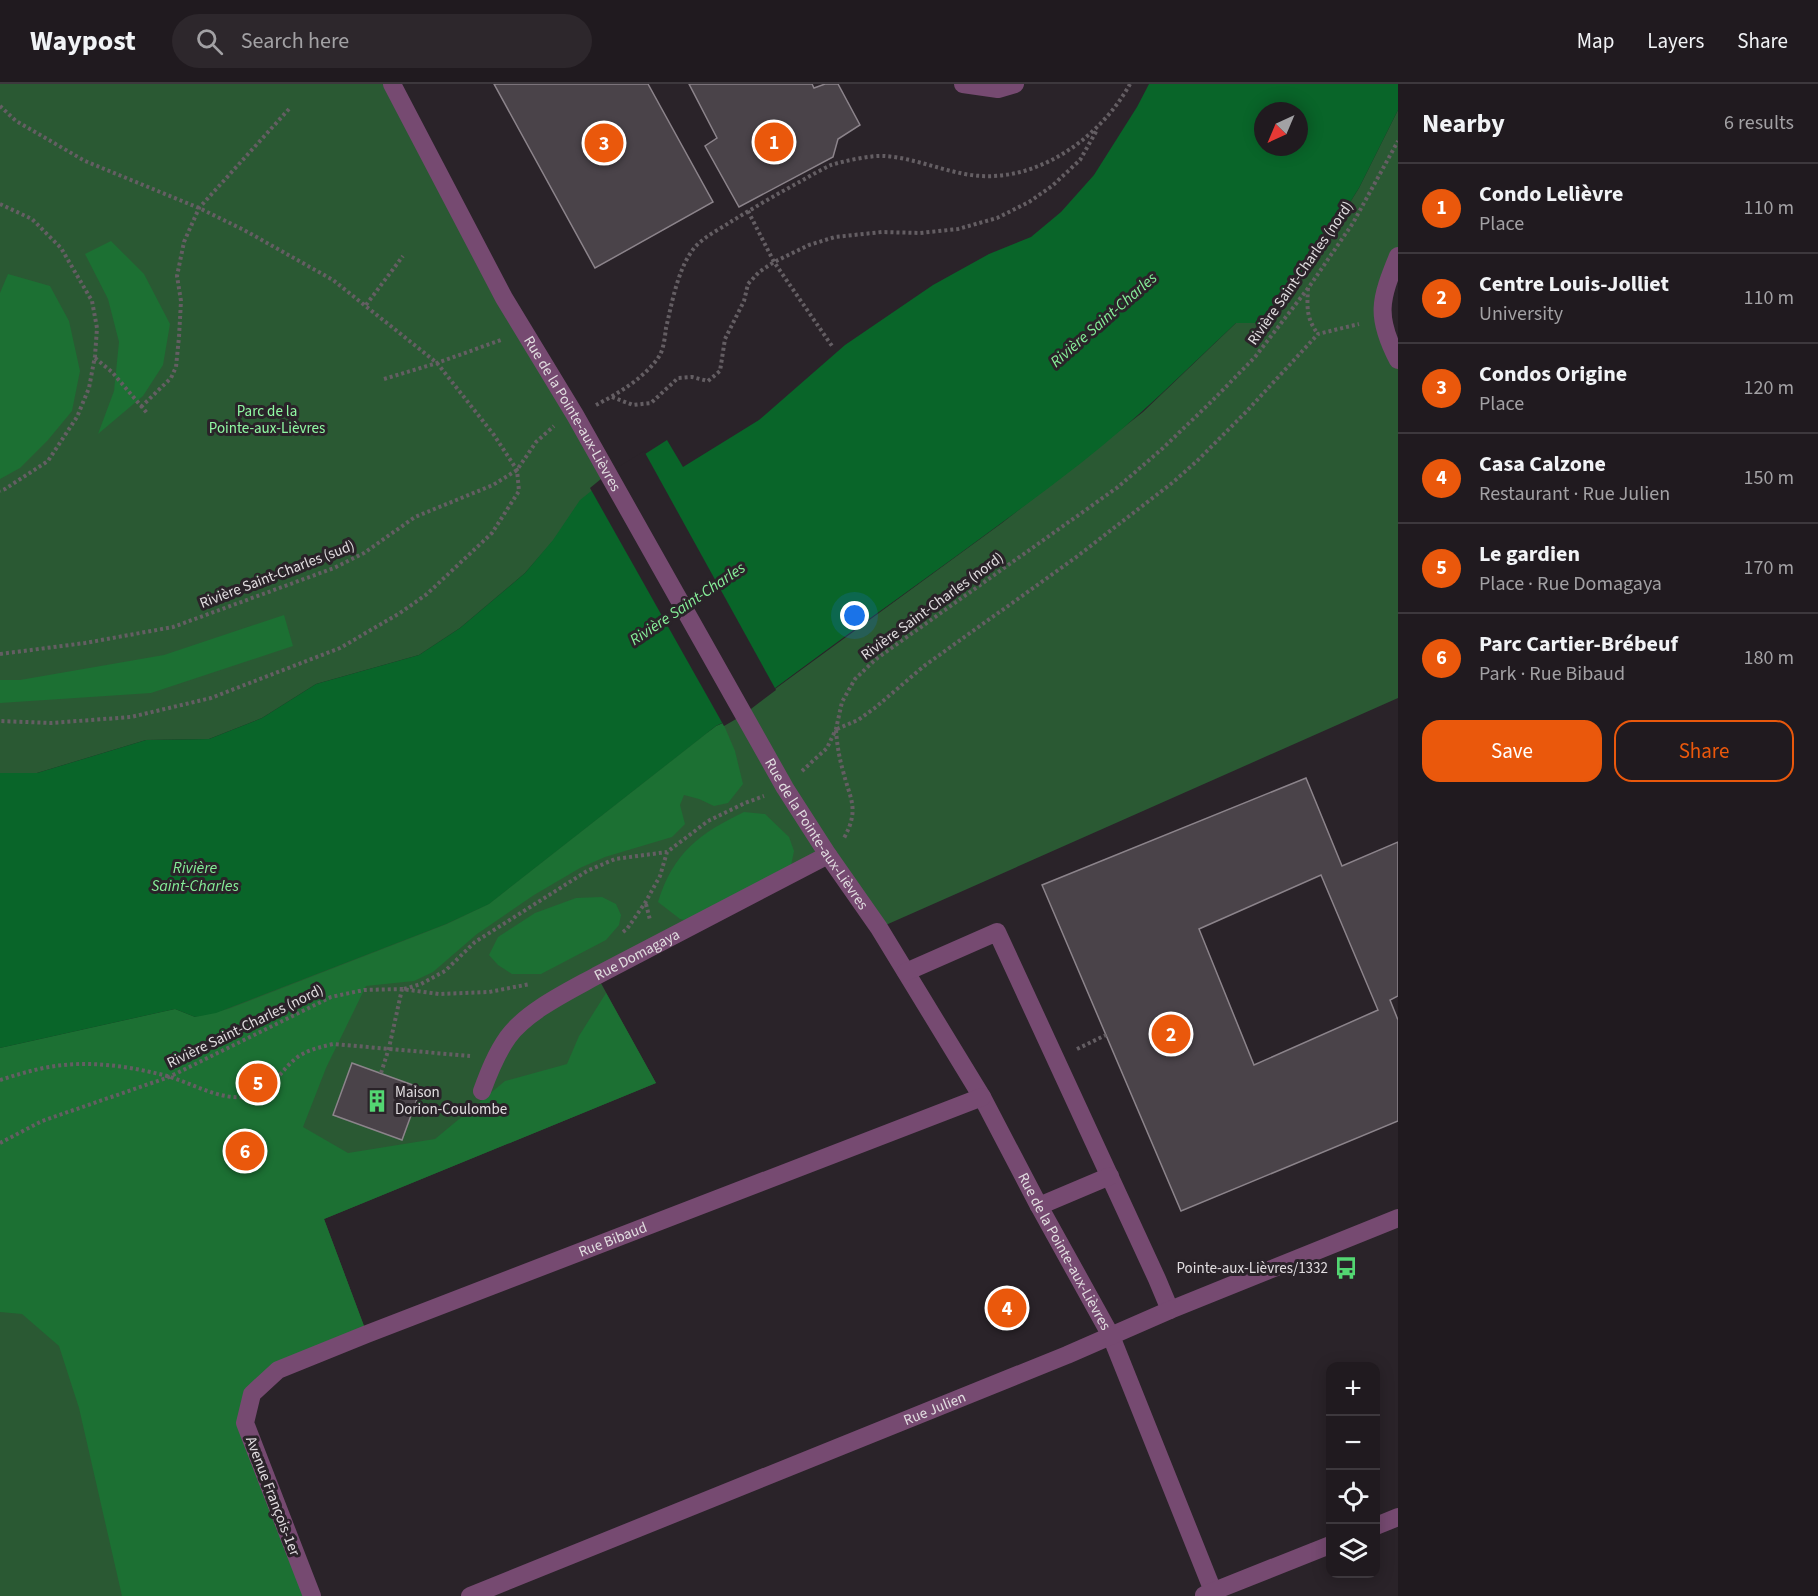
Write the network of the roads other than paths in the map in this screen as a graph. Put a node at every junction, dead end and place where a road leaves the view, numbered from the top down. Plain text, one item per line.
1 (392, 84) edge
2 (963, 84) edge
3 (1015, 84) edge
4 (1398, 256) edge
5 (1398, 360) edge
6 (828, 855) junction
7 (906, 972) junction
8 (482, 1091) dead end
9 (982, 1096) junction
10 (1110, 1176) junction
11 (1039, 1206) junction
12 (1398, 1218) edge
13 (1170, 1310) junction
14 (1111, 1336) junction
15 (252, 1394) joint
16 (1398, 1517) edge
17 (1380, 1524) edge
18 (1326, 1547) edge
19 (1211, 1595) edge
20 (312, 1596) edge
21 (470, 1596) edge

1 - 6 street, Rue de la Pointe-aux-Lièvres
2 - 3 street
4 - 5 street
6 - 7 street, Rue de la Pointe-aux-Lièvres
6 - 8 street, Rue Domagaya
7 - 9 street, Rue de la Pointe-aux-Lièvres
7 - 10 street
9 - 11 street, Rue de la Pointe-aux-Lièvres
9 - 15 street, Rue Bibaud
10 - 11 street
10 - 13 street
11 - 14 street, Rue de la Pointe-aux-Lièvres
12 - 13 street, Rue Julien
13 - 14 street, Rue Julien
14 - 19 street, Rue de la Pointe-aux-Lièvres
14 - 21 street, Rue Julien
15 - 20 street, Avenue François-1er
16 - 17 street
18 - 19 street

